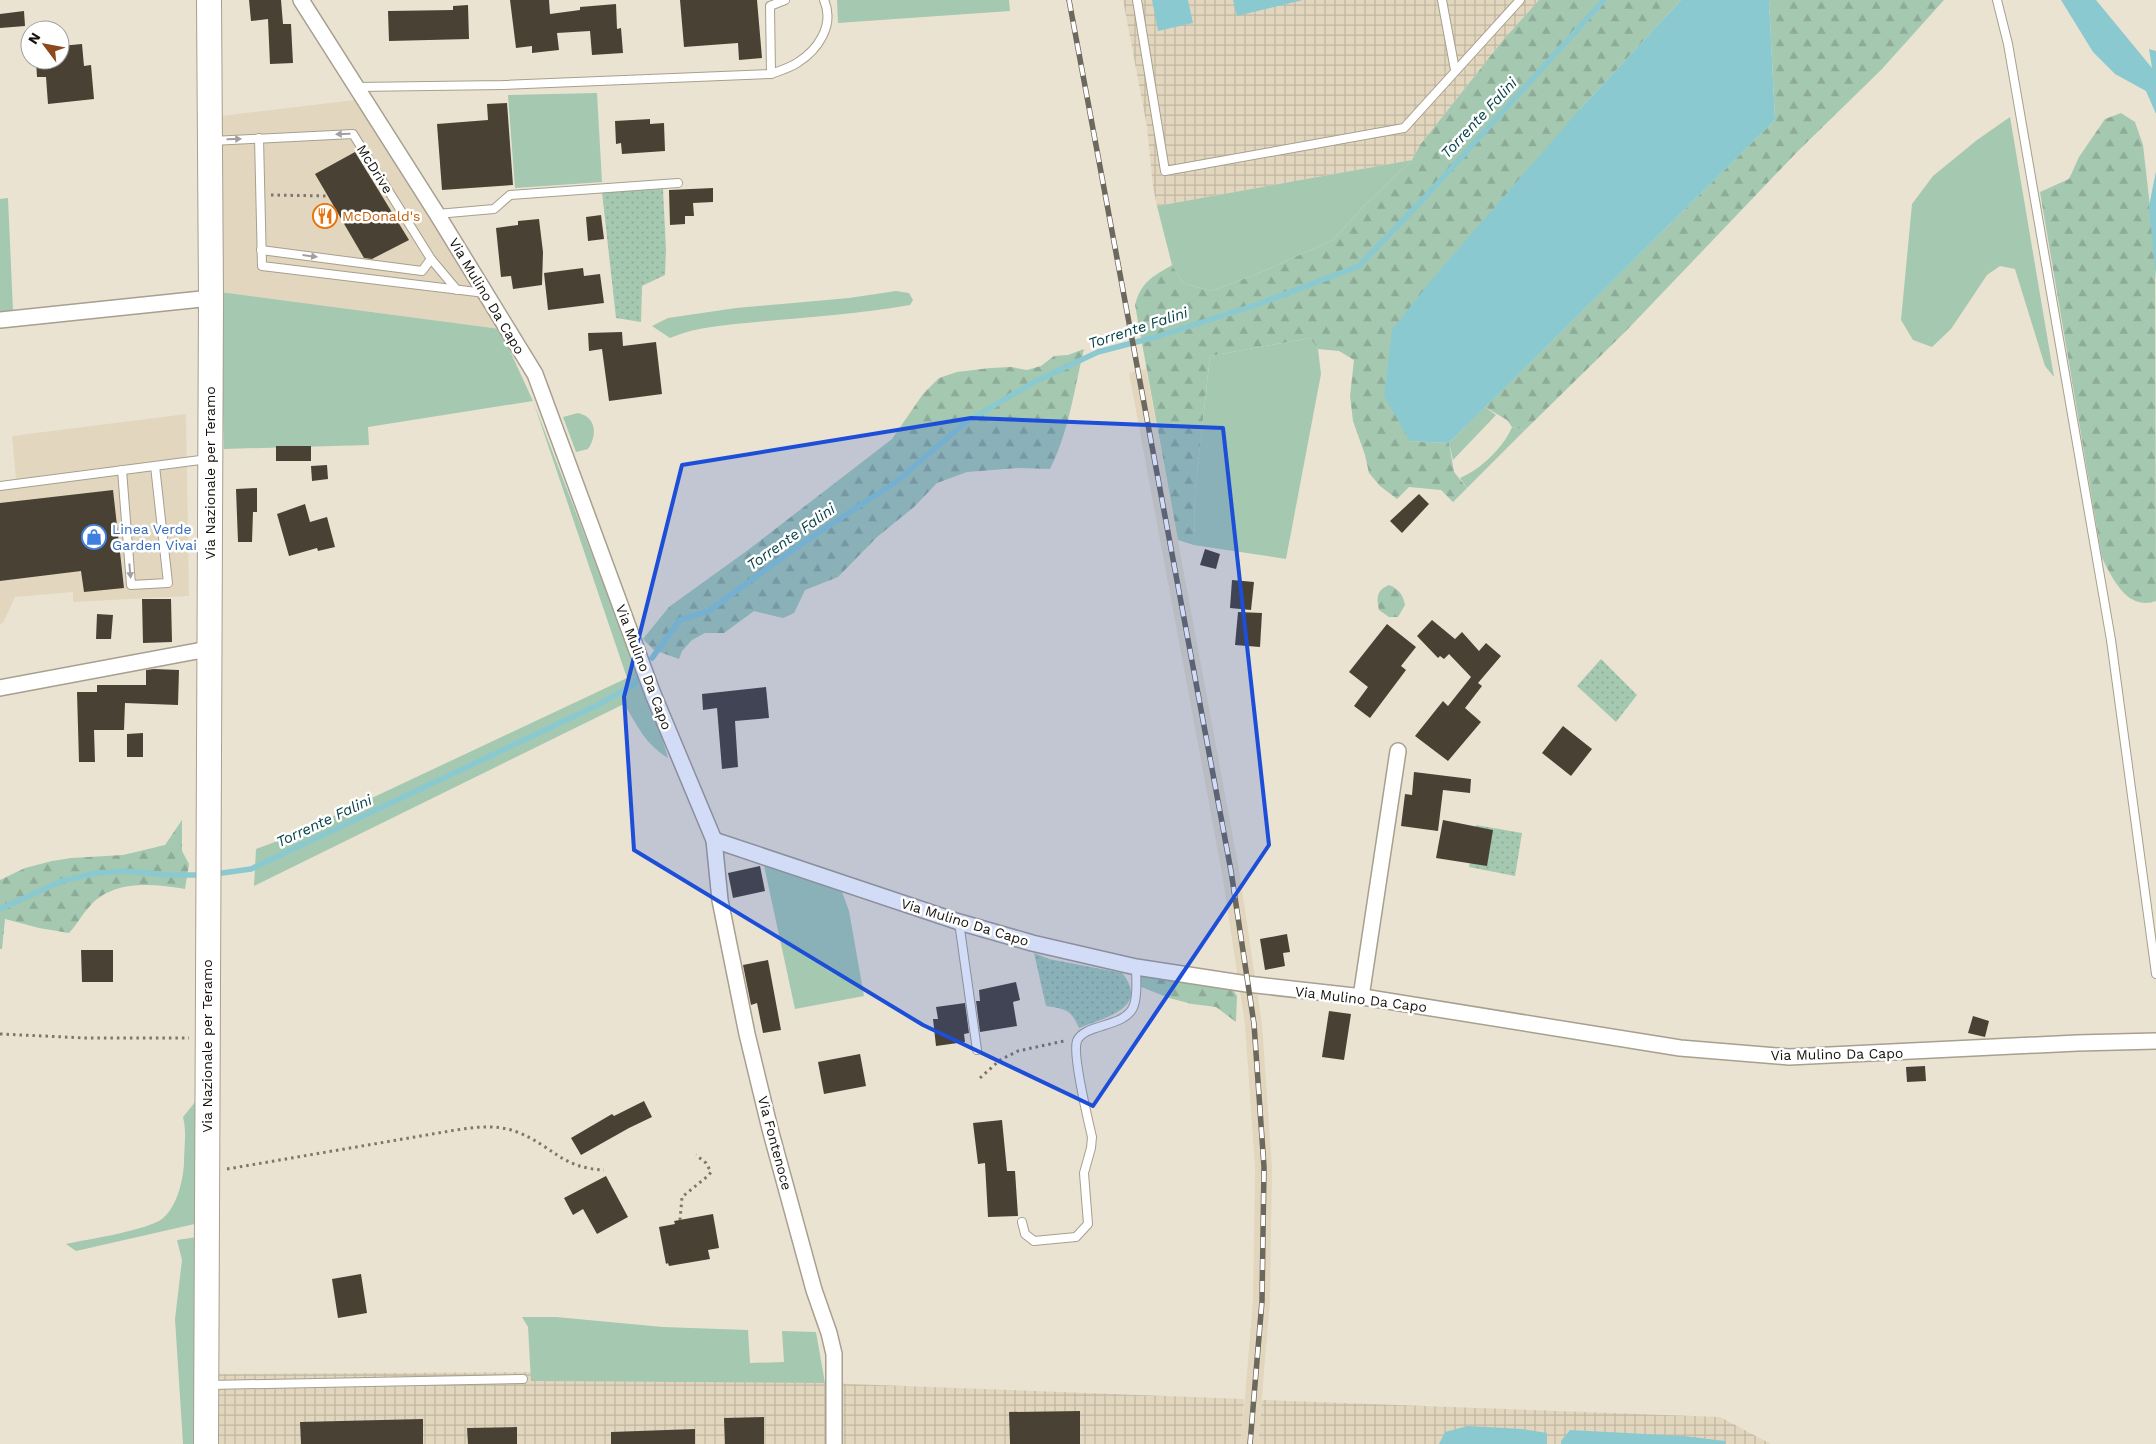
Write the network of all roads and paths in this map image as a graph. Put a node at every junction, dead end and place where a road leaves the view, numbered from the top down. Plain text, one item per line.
1 (210, 0) edge
2 (301, 0) edge
3 (785, 0) edge
4 (824, 0) edge
5 (1137, 0) edge
6 (1442, 0) edge
7 (1520, 0) edge
8 (1997, 0) edge
9 (1455, 70) junction
10 (771, 74) junction
11 (356, 87) junction
12 (259, 138) junction
13 (210, 141) junction
14 (678, 183) dead end
15 (260, 194) junction
16 (328, 196) dead end
17 (437, 214) junction
18 (261, 250) junction
19 (430, 259) junction
20 (457, 290) junction
21 (486, 294) junction
22 (211, 298) junction
23 (0, 320) edge
24 (210, 458) junction
25 (155, 466) junction
26 (122, 470) junction
27 (0, 486) edge
28 (208, 649) junction
29 (0, 688) edge
30 (1398, 751) dead end
31 (714, 840) junction
32 (959, 922) junction
33 (1136, 967) junction
34 (2156, 974) edge
35 (1361, 996) junction
36 (0, 1034) edge
37 (1082, 1034) junction
38 (207, 1038) junction
39 (2156, 1040) edge
40 (977, 1050) dead end
41 (980, 1078) dead end
42 (696, 1155) dead end
43 (604, 1170) dead end
44 (207, 1171) junction
45 (680, 1220) dead end
46 (1022, 1222) dead end
47 (523, 1379) dead end
48 (206, 1385) junction
49 (206, 1444) edge
50 (834, 1444) edge

1 - 13 main road, Via Nazionale per Teramo
2 - 11 street, Via Mulino Da Capo
3 - 10 lane
4 - 10 lane
5 - 9 lane
6 - 9 lane
7 - 9 lane
8 - 34 lane
10 - 11 lane
11 - 17 street, Via Mulino Da Capo
13 -> 12 lane
12 - 15 lane
19 -> 12 lane, McDrive
13 - 22 main road, Via Nazionale per Teramo
14 - 17 lane
15 - 16 path
15 - 18 lane
17 - 21 street, Via Mulino Da Capo
18 -> 19 lane
18 - 20 lane
19 - 20 lane, McDrive
20 - 21 lane
21 - 31 street, Via Mulino Da Capo
22 - 23 street
22 - 24 main road, Via Nazionale per Teramo
24 - 25 lane
24 - 28 main road, Via Nazionale per Teramo
25 - 26 lane
26 -> 25 lane
26 - 27 lane
28 - 29 street
28 - 38 main road, Via Nazionale per Teramo
30 - 35 street
31 - 32 street, Via Mulino Da Capo
31 - 50 street, Via Fontenoce
32 - 33 street, Via Mulino Da Capo
32 - 40 lane
33 - 35 street, Via Mulino Da Capo
33 - 37 lane
35 - 39 street, Via Mulino Da Capo
36 - 38 path
37 - 41 path
37 - 46 lane
38 - 44 main road, Via Nazionale per Teramo
42 - 45 path
43 - 44 path
44 - 48 main road, Via Nazionale per Teramo
47 - 48 lane
48 - 49 main road, Via Nazionale per Teramo

